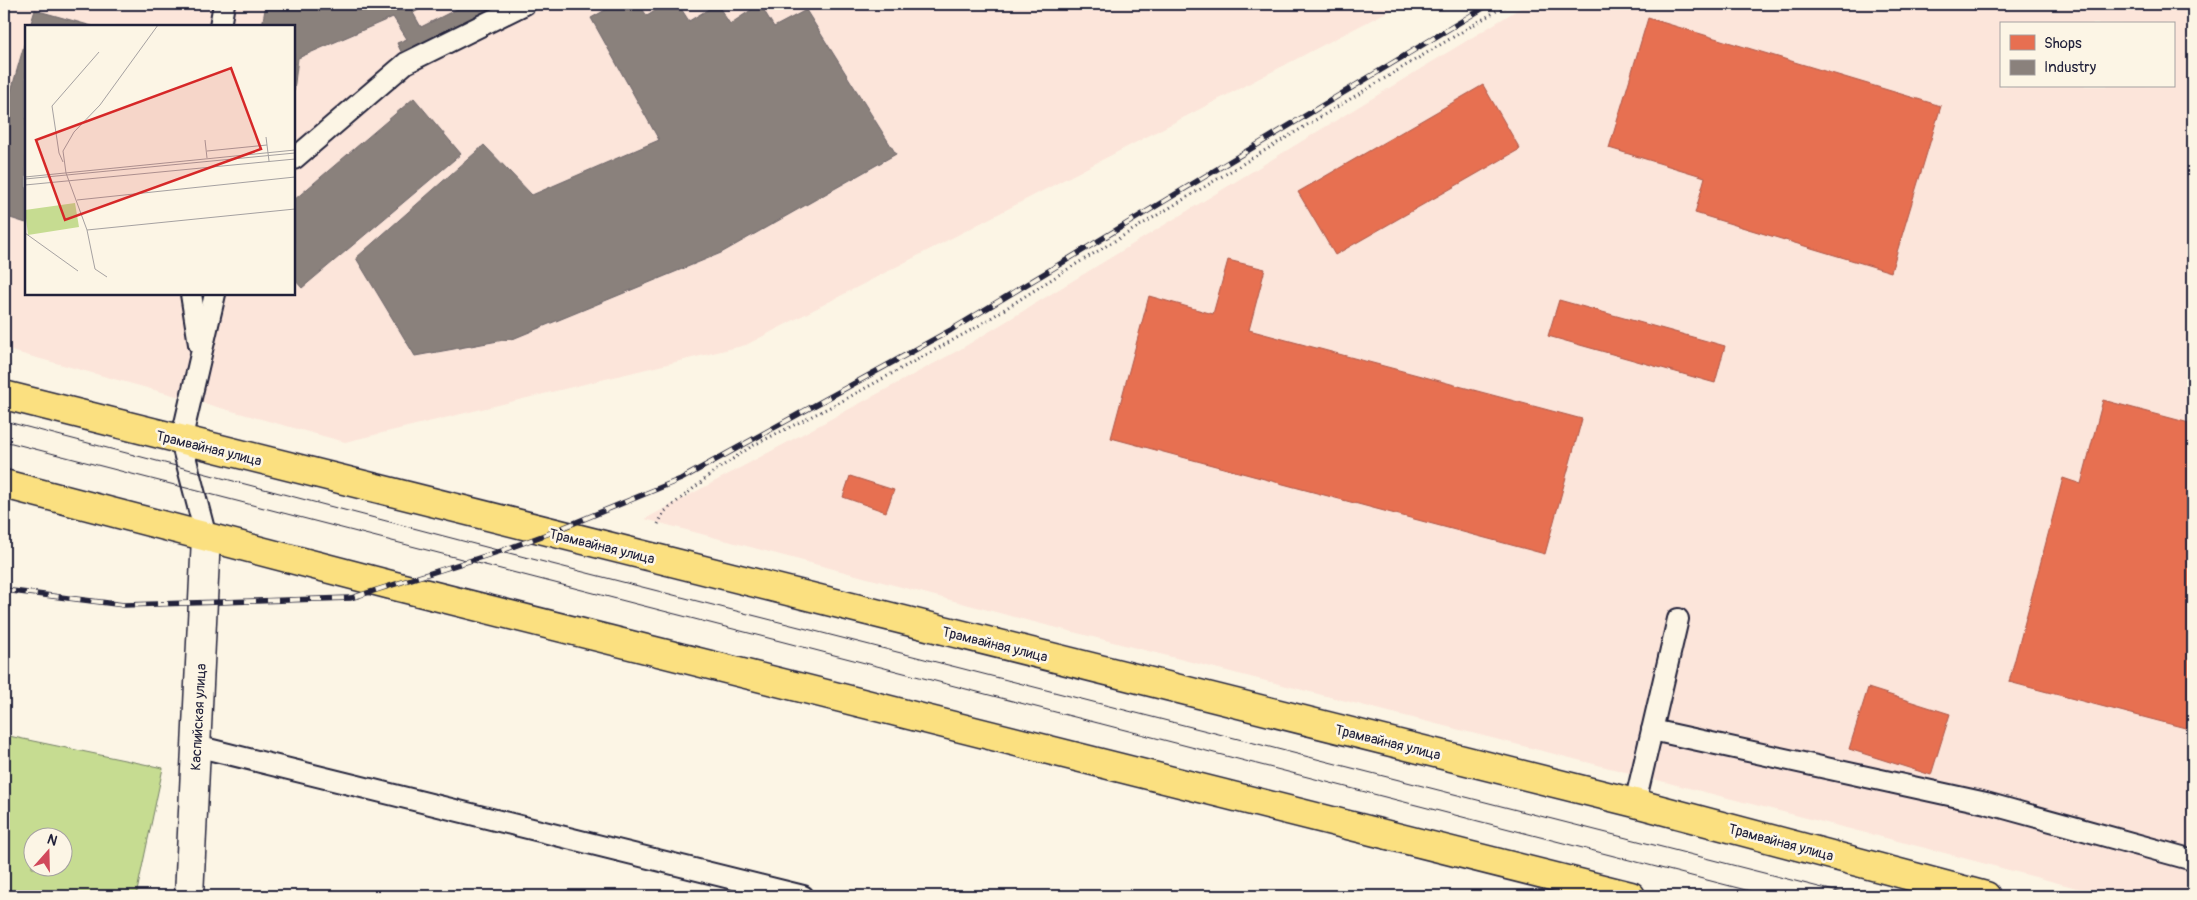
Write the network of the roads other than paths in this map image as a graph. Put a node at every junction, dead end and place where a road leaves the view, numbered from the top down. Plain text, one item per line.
1 (224, 4) edge
2 (525, 4) edge
3 (220, 25) edge
4 (295, 158) edge
5 (191, 295) edge
6 (215, 295) edge
7 (200, 356) junction
8 (4, 395) edge
9 (181, 441) junction
10 (4, 484) edge
11 (206, 537) junction
12 (1678, 619) dead end
13 (1652, 730) junction
14 (196, 746) junction
15 (1635, 803) junction
16 (2193, 860) edge
17 (189, 896) edge
18 (803, 896) edge
19 (1631, 896) edge
20 (1986, 896) edge

1 - 3 lane
2 - 4 lane
5 - 7 lane
6 - 7 lane
7 - 9 lane
8 - 9 main road, Трамвайная улица
9 - 11 lane
9 - 15 main road, Трамвайная улица
10 - 11 main road
11 - 14 street, Каспийская улица
11 - 19 main road
12 - 13 lane
13 - 15 lane
13 - 16 lane
14 - 17 street, Каспийская улица
14 - 18 lane
15 - 20 main road, Трамвайная улица

